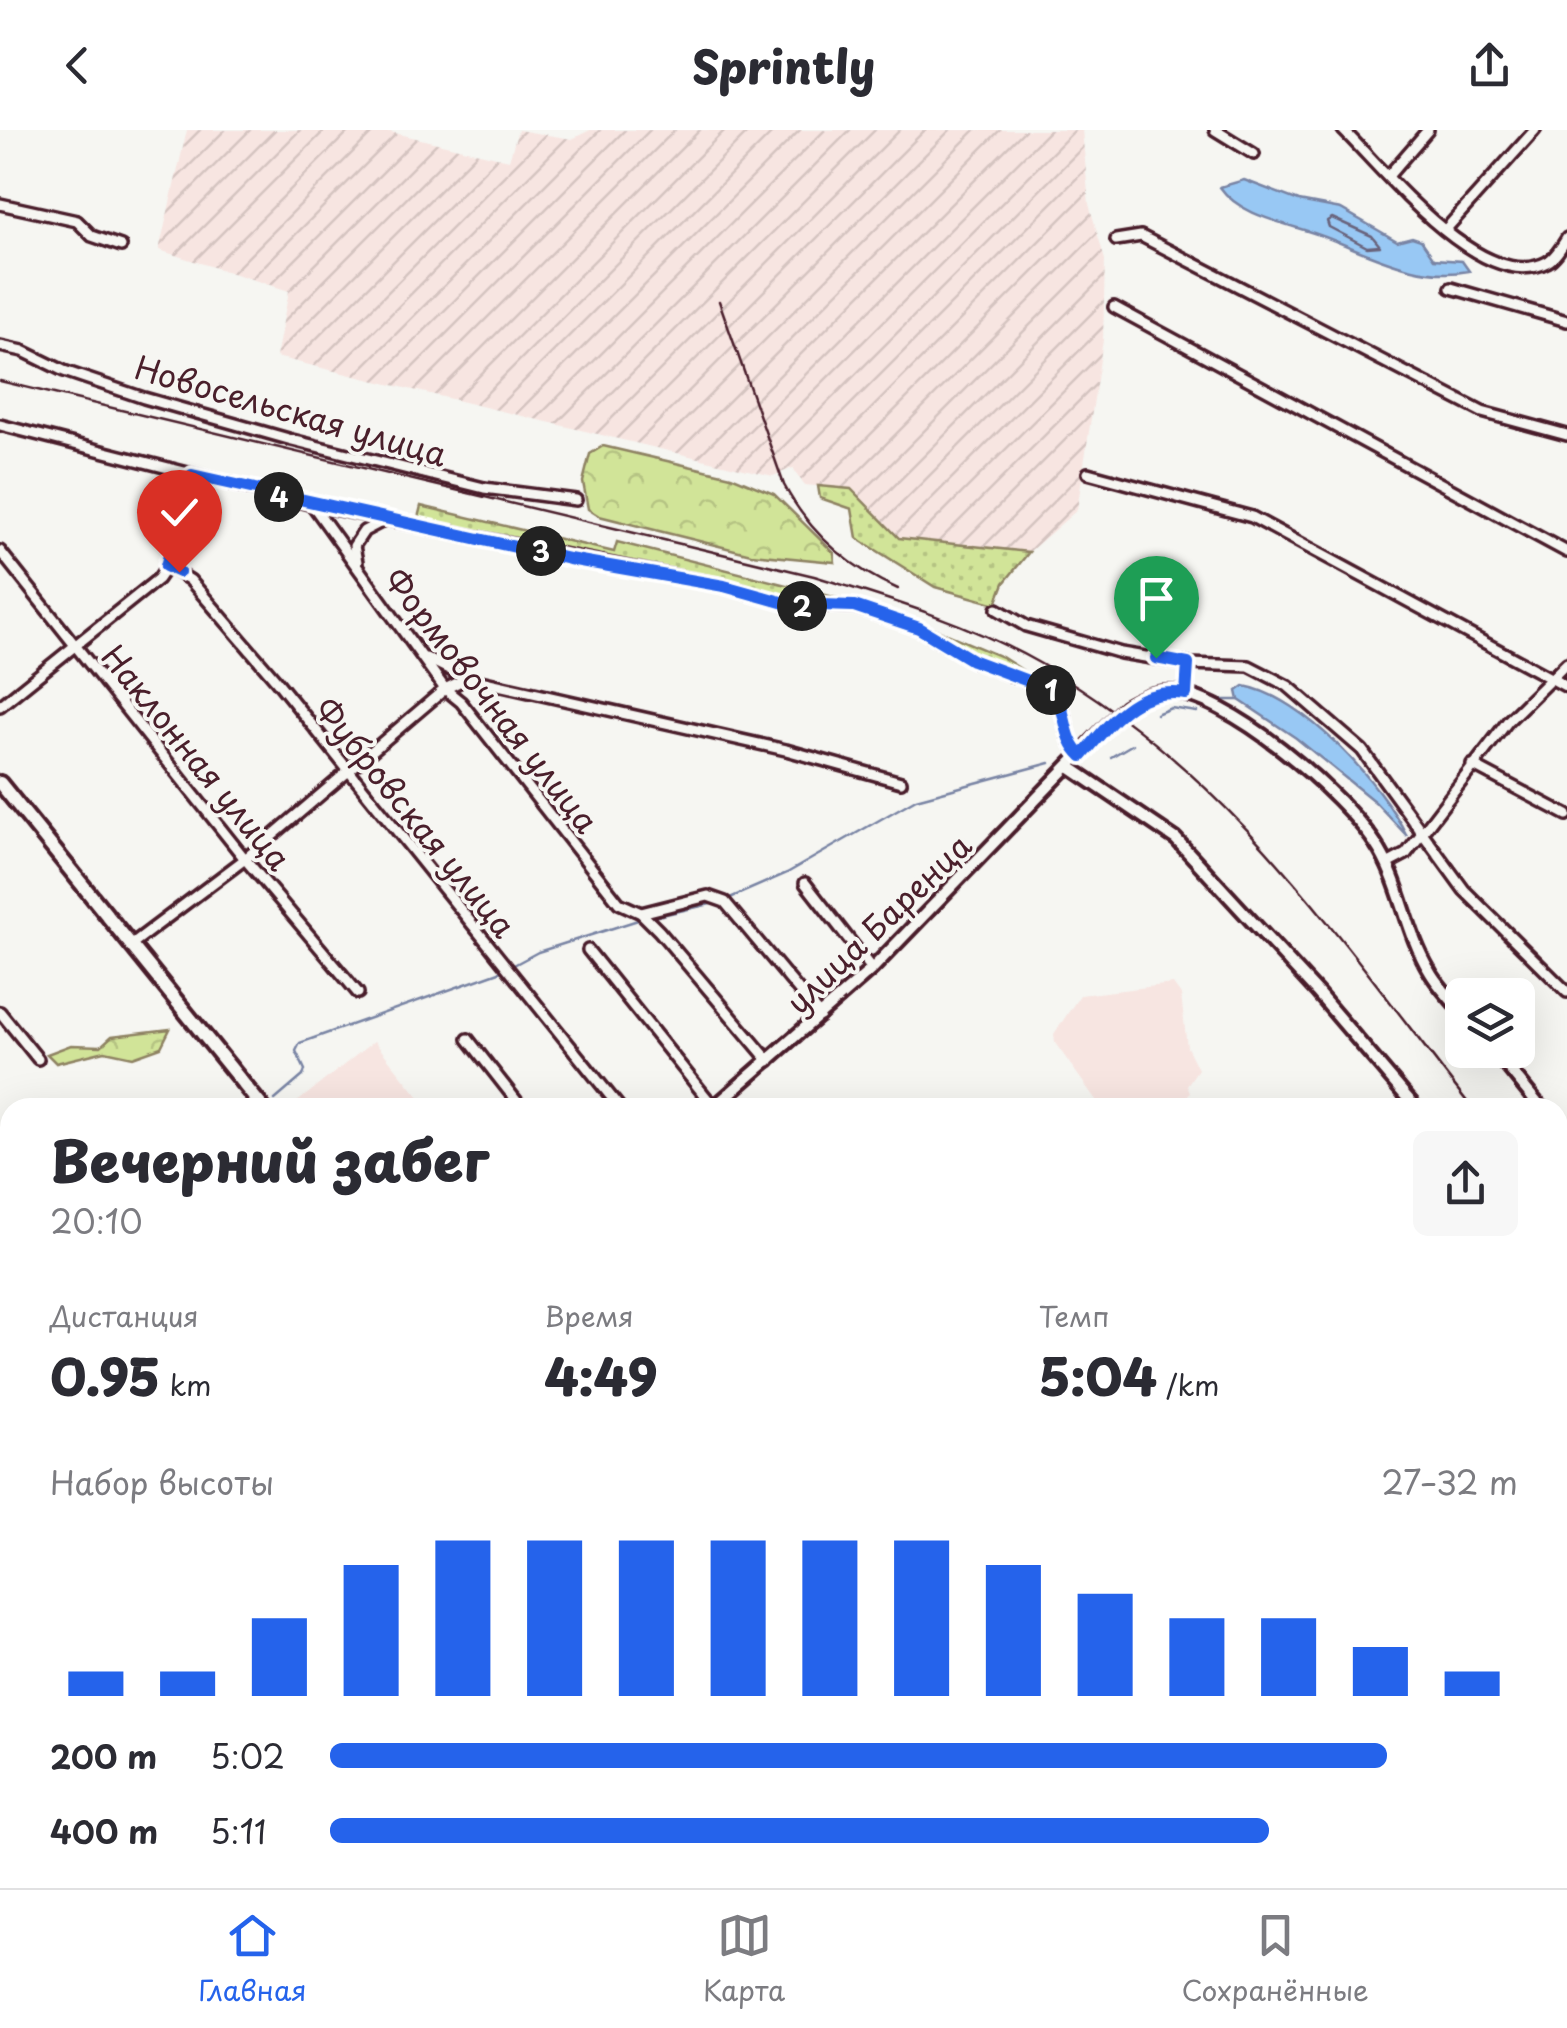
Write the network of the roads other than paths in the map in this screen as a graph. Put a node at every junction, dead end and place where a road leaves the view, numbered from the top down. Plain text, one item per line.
1 (1215, 130) edge
2 (1343, 130) edge
3 (1428, 130) edge
4 (1536, 130) edge
5 (1254, 154) dead end
6 (1390, 175) junction
7 (0, 204) edge
8 (1446, 229) junction
9 (1567, 238) edge
10 (1116, 240) dead end
11 (121, 246) dead end
12 (1452, 288) dead end
13 (1114, 308) dead end
14 (1567, 321) edge
15 (0, 346) edge
16 (0, 425) edge
17 (1567, 435) edge
18 (1088, 472) dead end
19 (192, 475) junction
20 (576, 500) dead end
21 (313, 505) junction
22 (385, 520) junction
23 (0, 551) edge
24 (1567, 552) edge
25 (357, 565) junction
26 (166, 566) junction
27 (997, 609) dead end
28 (74, 645) junction
29 (420, 654) junction
30 (1567, 663) edge
31 (1188, 664) junction
32 (468, 678) junction
33 (1552, 679) junction
34 (1567, 687) edge
35 (444, 689) junction
36 (1186, 694) junction
37 (0, 706) edge
38 (1082, 756) junction
39 (1472, 765) junction
40 (1071, 768) junction
41 (348, 772) junction
42 (901, 782) dead end
43 (0, 783) edge
44 (1567, 815) edge
45 (1424, 832) junction
46 (245, 859) junction
47 (1387, 864) junction
48 (804, 883) dead end
49 (641, 912) junction
50 (132, 944) junction
51 (588, 950) dead end
52 (872, 968) junction
53 (1445, 990) edge
54 (1567, 992) edge
55 (358, 993) dead end
56 (0, 1012) edge
57 (820, 1016) junction
58 (468, 1039) dead end
59 (38, 1060) dead end
60 (769, 1061) junction
61 (1509, 1068) edge
62 (255, 1098) edge
63 (514, 1098) edge
64 (612, 1098) edge
65 (706, 1098) edge
66 (724, 1098) edge
67 (1408, 1098) edge
68 (1533, 1098) edge

1 - 5 street
2 - 6 street
3 - 6 street
4 - 8 street
6 - 8 street
7 - 11 street
8 - 9 street
10 - 17 street
12 - 14 street
13 - 24 street
15 - 20 street, Новосельская улица
16 - 19 street
18 - 33 street
19 - 21 street
19 - 26 street
21 - 22 street
21 - 25 street, Формовочная улица
22 - 25 street
22 - 38 street
23 - 28 street, Наклонная улица
25 - 29 street, Формовочная улица
26 - 28 street
26 - 41 street, Фубровская улица
27 - 31 street
28 - 37 street
28 - 46 street, Наклонная улица
29 - 32 street
29 - 35 street, Формовочная улица
30 - 33 street
31 - 36 street
31 - 45 street
32 - 35 street
32 - 42 street
33 - 34 street
33 - 39 street
35 - 41 street
35 - 49 street, Формовочная улица
36 - 38 street, улица Баренца
36 - 47 street
38 - 40 street, улица Баренца
39 - 44 street
39 - 45 street
40 - 52 street, улица Баренца
40 - 67 street
41 - 46 street
41 - 64 street, Фубровская улица
43 - 50 main road
45 - 47 street
45 - 54 street
46 - 50 street
46 - 55 street, Наклонная улица
47 - 53 street
48 - 52 street
49 - 57 street
49 - 60 street, Формовочная улица
50 - 62 main road
51 - 65 street
52 - 57 street, улица Баренца
56 - 59 street
57 - 60 street, улица Баренца
58 - 63 street
60 - 66 street, улица Баренца
61 - 68 street

